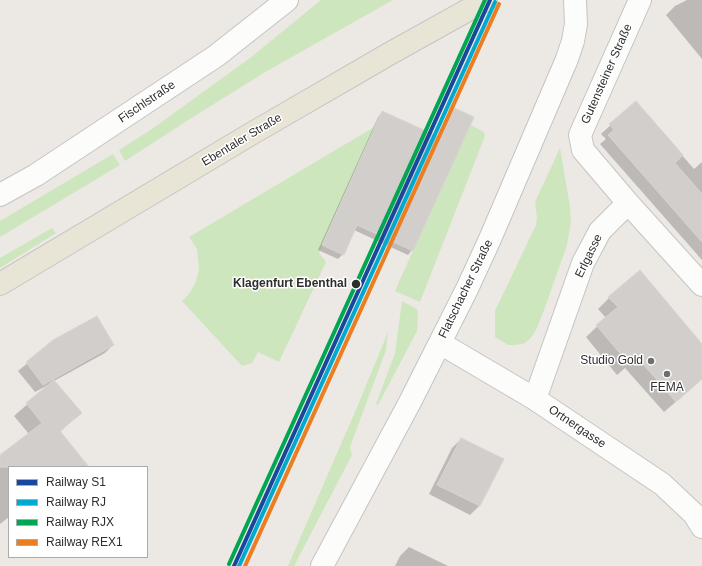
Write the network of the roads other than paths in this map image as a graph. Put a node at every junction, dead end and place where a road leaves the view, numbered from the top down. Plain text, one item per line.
1 (288, 0) edge
2 (486, 0) edge
3 (575, 0) edge
4 (640, 0) edge
5 (0, 195) edge
6 (628, 203) junction
7 (0, 284) edge
8 (702, 285) edge
9 (440, 343) junction
10 (535, 399) junction
11 (702, 527) edge
12 (322, 566) edge

1 - 5 street, Fischlstraße
2 - 7 main road, Ebentaler Straße
3 - 9 street, Flatschacher Straße
4 - 6 street, Gutensteiner Straße
6 - 8 street
6 - 10 street, Erlgasse
9 - 10 street, Ortnergasse
9 - 12 street, Flatschacher Straße
10 - 11 street, Ortnergasse

